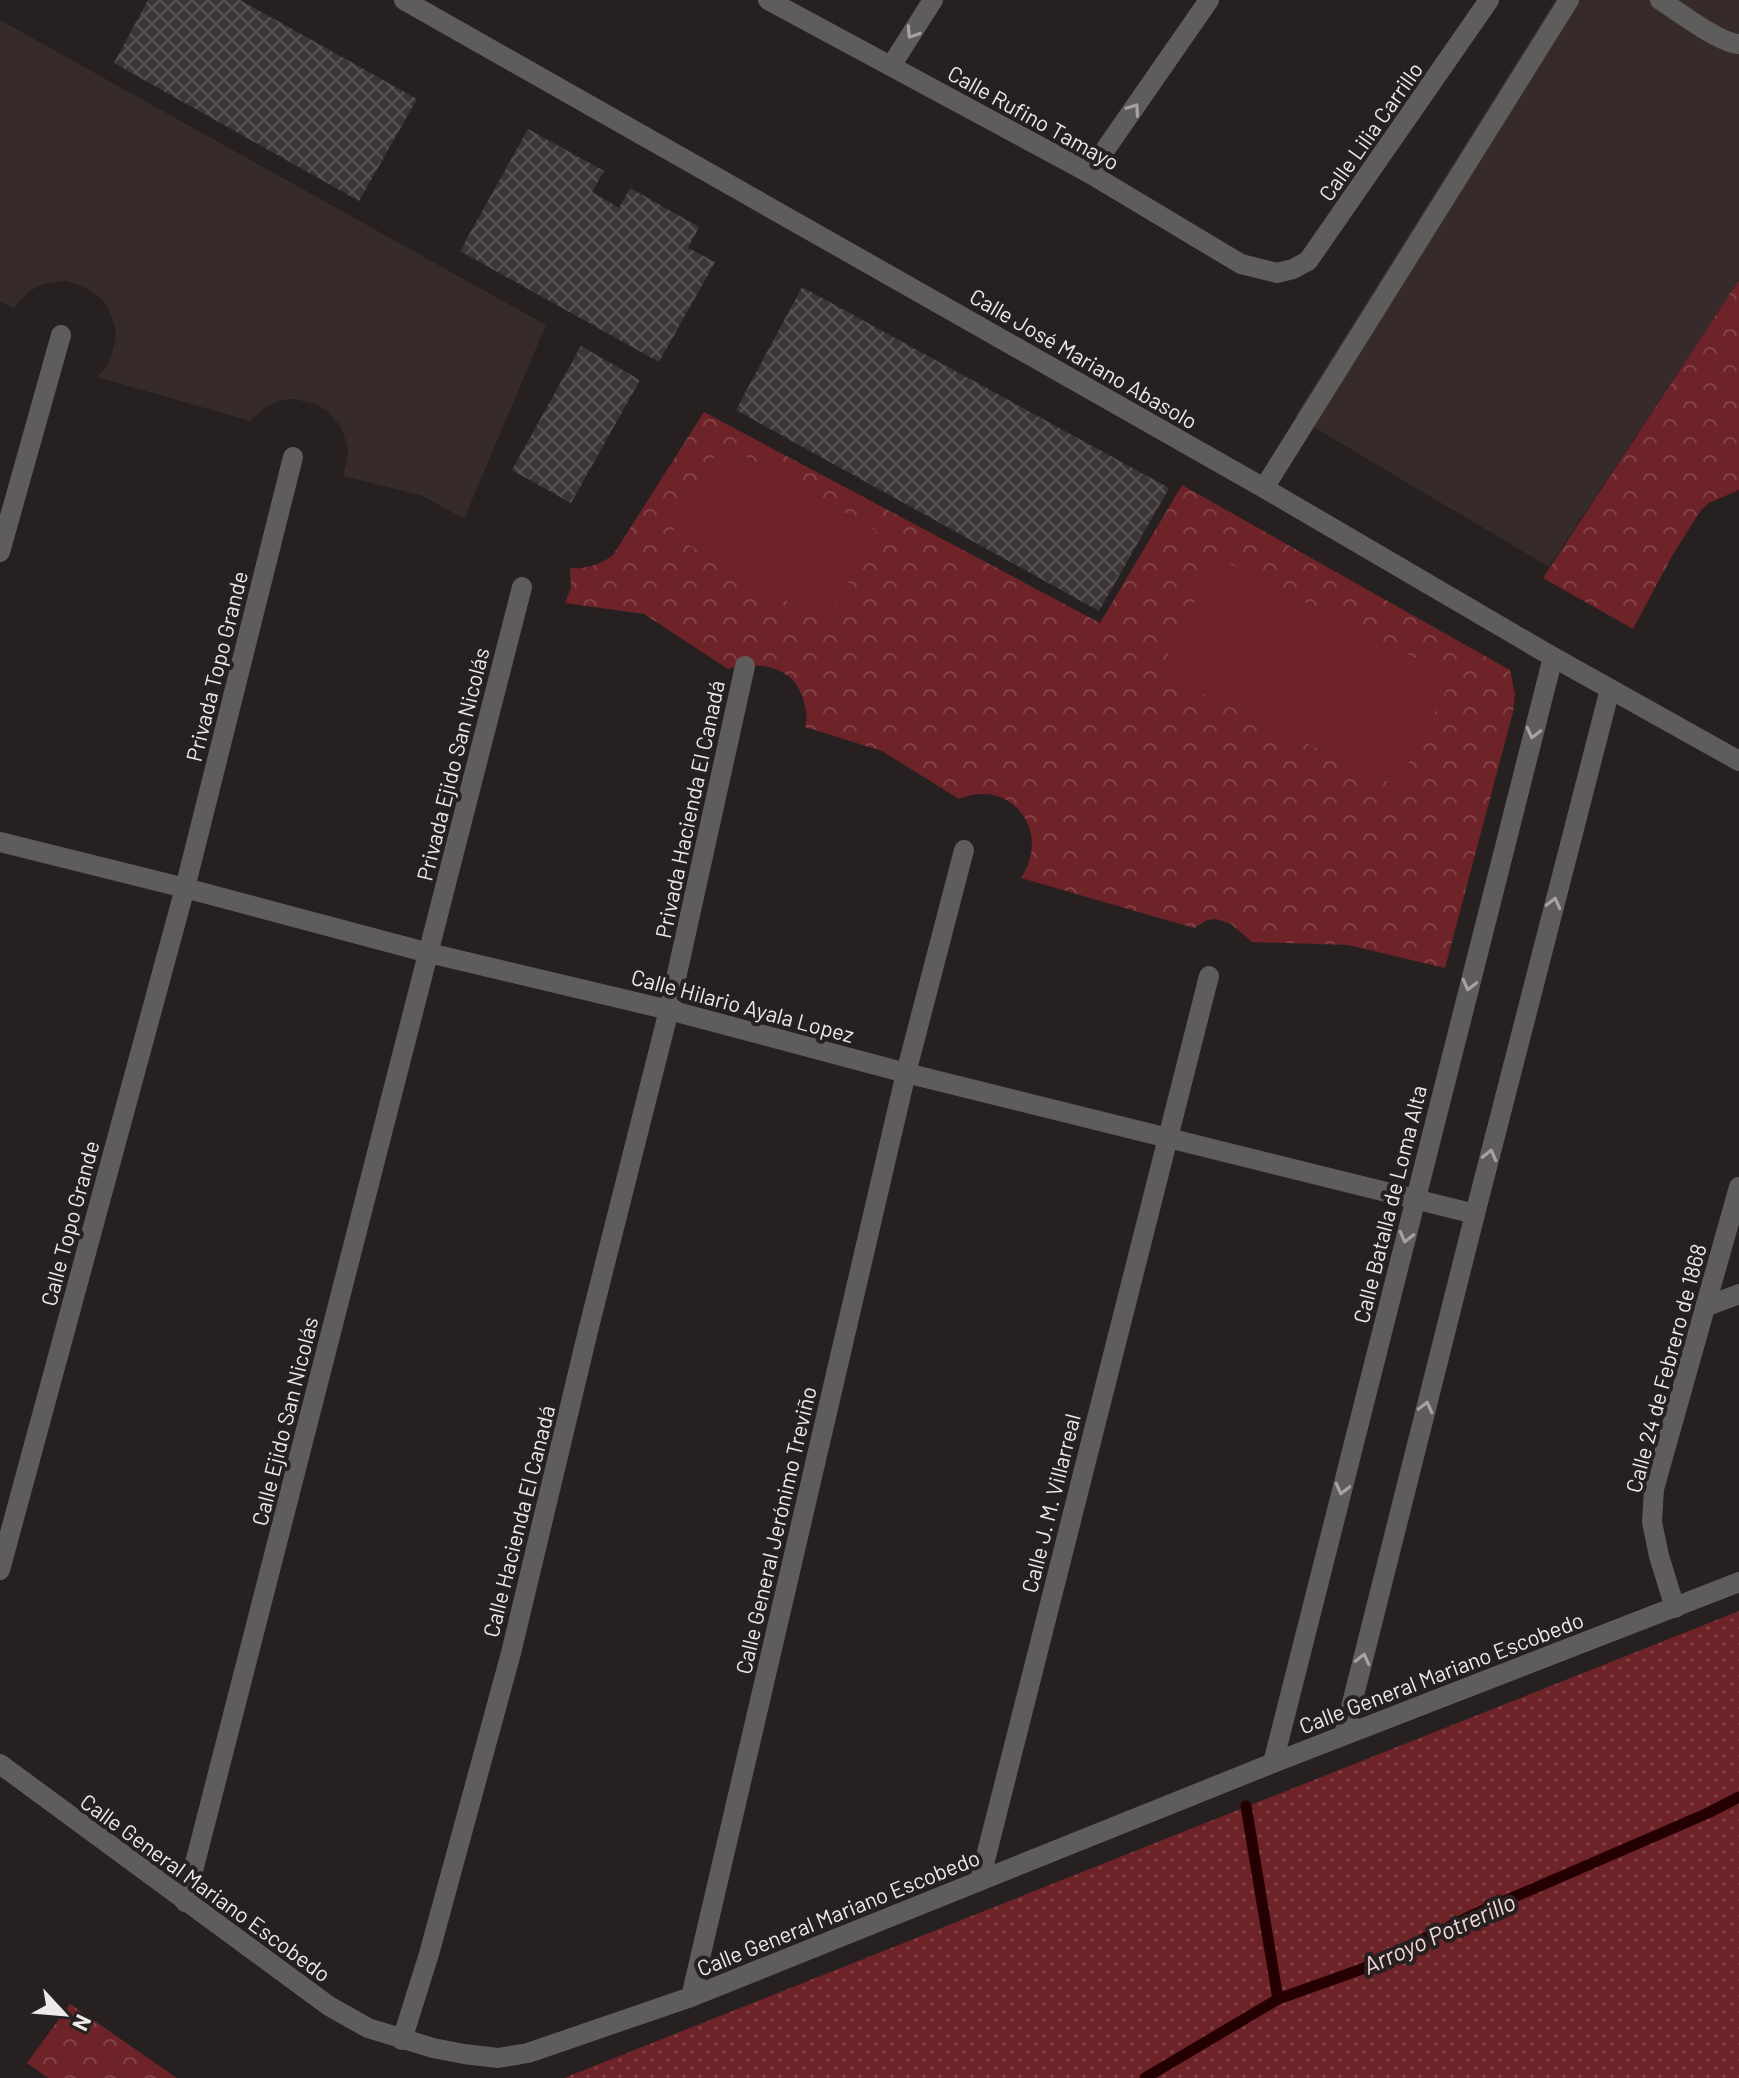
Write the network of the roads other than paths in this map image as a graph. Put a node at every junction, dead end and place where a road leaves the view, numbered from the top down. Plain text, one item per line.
1 (404, 0) edge
2 (768, 0) edge
3 (933, 0) edge
4 (1209, 0) edge
5 (1489, 0) edge
6 (1569, 0) edge
7 (1660, 0) edge
8 (1739, 44) edge
9 (891, 66) junction
10 (1089, 173) junction
11 (1277, 273) joint
12 (61, 335) dead end
13 (293, 457) dead end
14 (1264, 488) junction
15 (0, 552) edge
16 (522, 587) dead end
17 (1553, 657) junction
18 (745, 666) dead end
19 (1610, 689) junction
20 (1739, 761) edge
21 (0, 842) edge
22 (964, 850) dead end
23 (185, 888) junction
24 (429, 953) junction
25 (1209, 976) dead end
26 (669, 1010) junction
27 (906, 1073) junction
28 (1166, 1138) junction
29 (1739, 1187) edge
30 (1415, 1199) junction
31 (1475, 1214) junction
32 (1739, 1294) edge
33 (1705, 1307) junction
34 (0, 1570) edge
35 (1739, 1582) edge
36 (1675, 1608) junction
37 (1344, 1735) junction
38 (1273, 1763) junction
39 (0, 1764) edge
40 (980, 1880) junction
41 (185, 1902) junction
42 (691, 1997) junction
43 (402, 2040) junction

1 - 14 street, Calle José Mariano Abasolo
2 - 9 street, Calle Rufino Tamayo
3 -> 9 street
10 -> 4 street
5 - 11 street, Calle Lilia Carrillo
6 - 14 street
7 - 8 street
9 - 10 street, Calle Rufino Tamayo
10 - 11 street, Calle Rufino Tamayo
12 - 15 street
13 - 23 street, Privada Topo Grande
14 - 17 street, Calle José Mariano Abasolo
16 - 24 street, Privada Ejido San Nicolás
17 - 19 street, Calle José Mariano Abasolo
17 -> 30 street, Calle Batalla de Loma Alta
18 - 26 street, Privada Hacienda El Canadá
19 - 20 street, Calle José Mariano Abasolo
31 -> 19 street
21 - 23 street, Calle Hilario Ayala Lopez
22 - 27 street, Calle General Jerónimo Treviño
23 - 24 street, Calle Hilario Ayala Lopez
23 - 34 street, Calle Topo Grande
24 - 26 street, Calle Hilario Ayala Lopez
24 - 41 street, Calle Ejido San Nicolás
25 - 28 street, Calle J. M. Villarreal
26 - 27 street, Calle Hilario Ayala Lopez
26 - 43 street, Calle Hacienda El Canadá
27 - 28 street, Calle Hilario Ayala Lopez
27 - 42 street, Calle General Jerónimo Treviño
28 - 30 street, Calle Hilario Ayala Lopez
28 - 40 street, Calle J. M. Villarreal
29 - 33 street, Calle 24 de Febrero de 1868
30 - 31 street, Calle Hilario Ayala Lopez
30 -> 38 street, Calle Batalla de Loma Alta
37 -> 31 street
32 - 33 street
33 - 36 street, Calle 24 de Febrero de 1868
35 - 36 street, Calle General Mariano Escobedo
36 - 37 street, Calle General Mariano Escobedo
37 - 38 street, Calle General Mariano Escobedo
38 - 40 street, Calle General Mariano Escobedo
39 - 41 street, Calle General Mariano Escobedo
40 - 42 street, Calle General Mariano Escobedo
41 - 43 street, Calle General Mariano Escobedo
42 - 43 street, Calle General Mariano Escobedo

